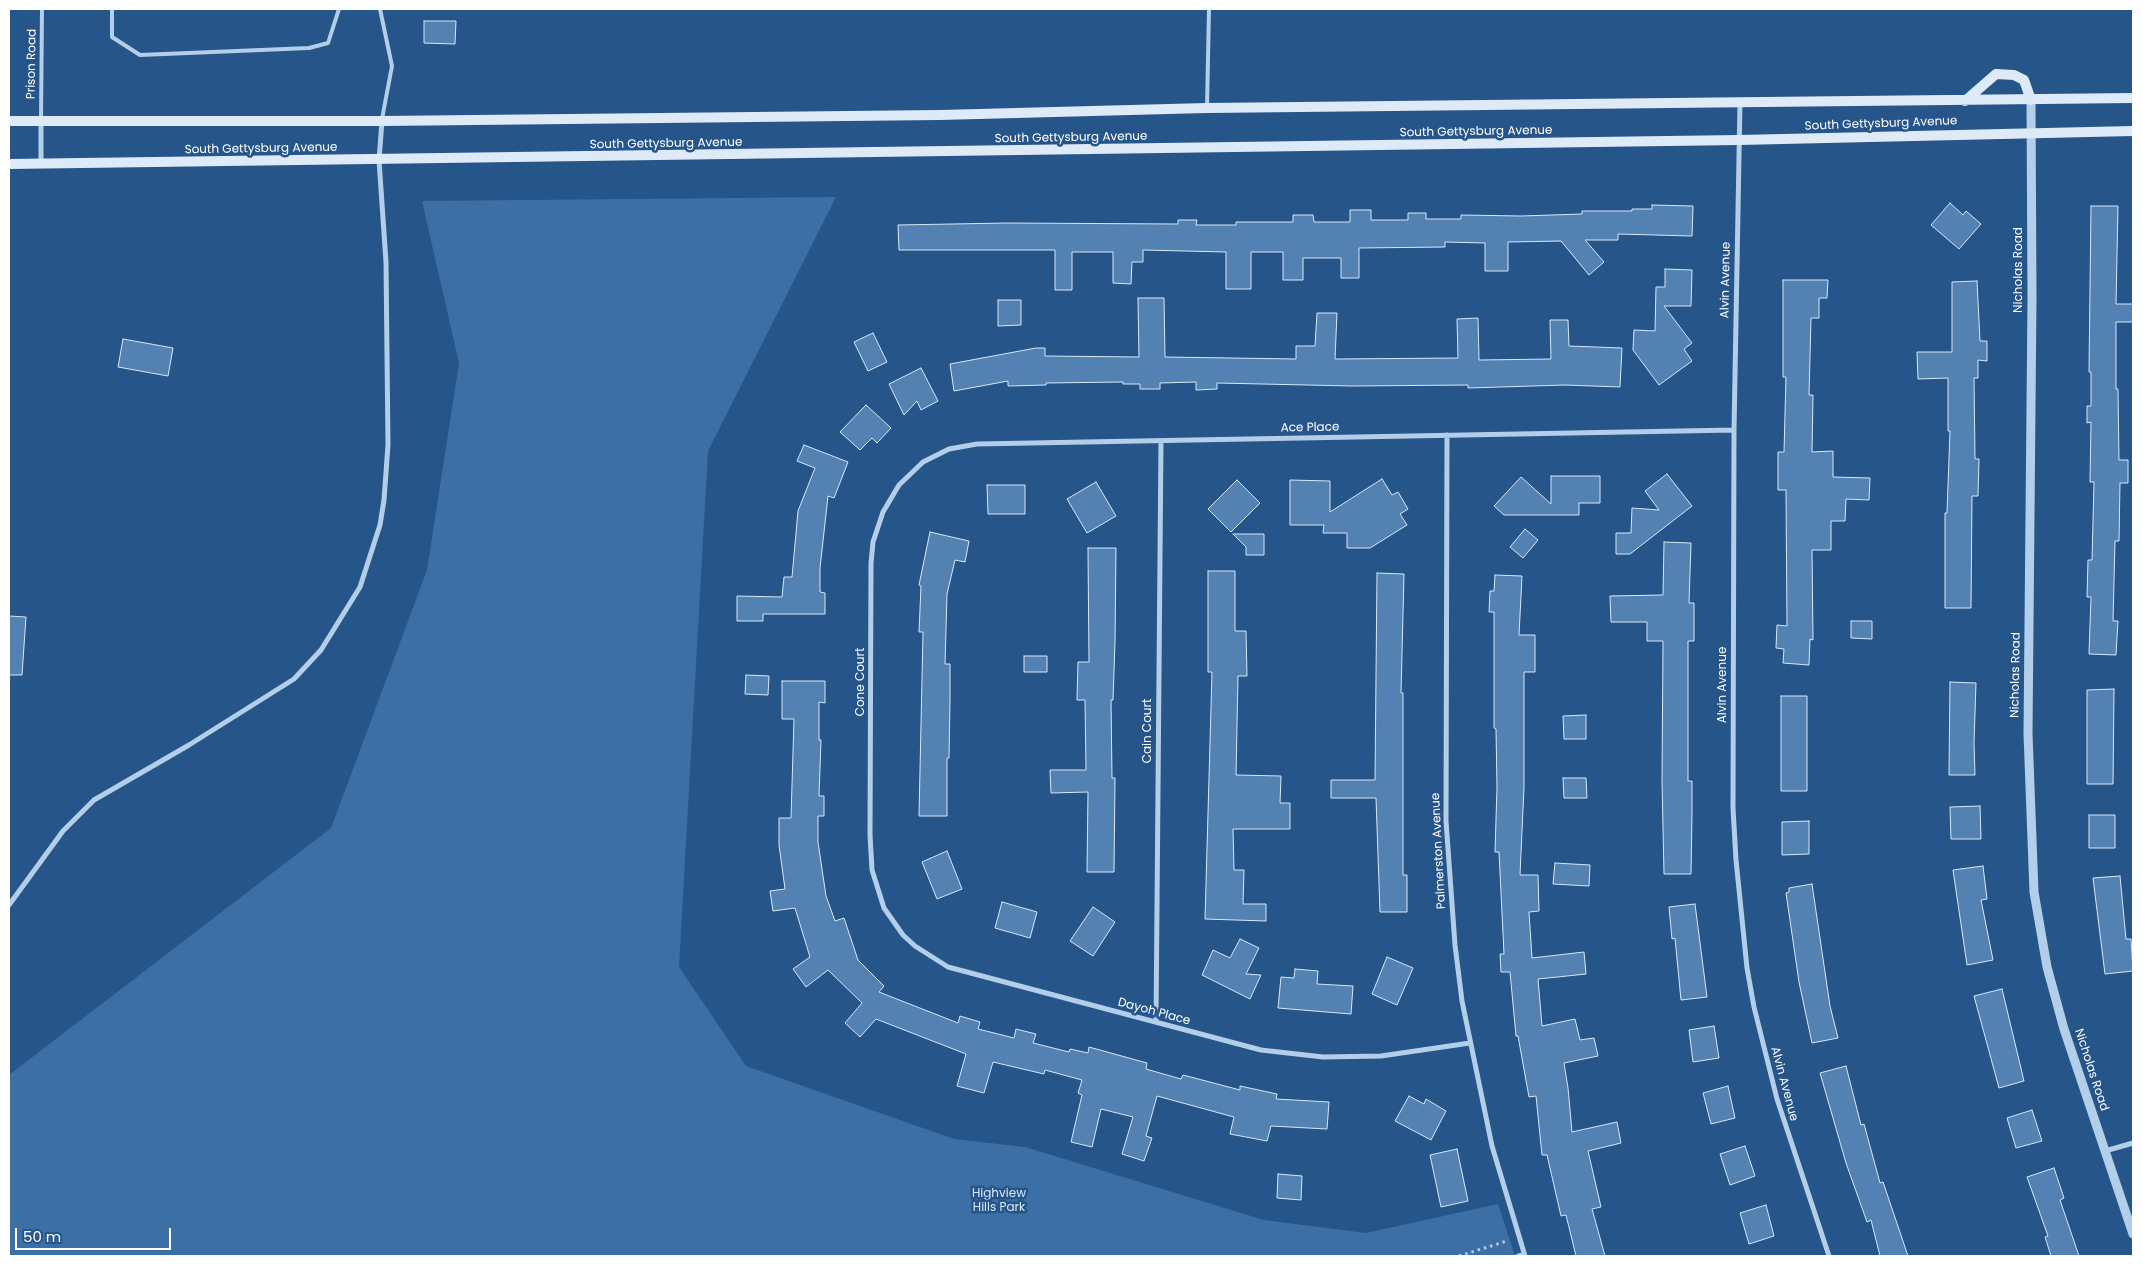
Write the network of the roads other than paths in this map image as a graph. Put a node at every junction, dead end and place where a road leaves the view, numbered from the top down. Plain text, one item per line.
1 (42, 9) edge
2 (112, 9) edge
3 (340, 9) edge
4 (380, 9) edge
5 (1209, 9) edge
6 (2133, 98) edge
7 (2031, 100) junction
8 (1965, 101) junction
9 (1740, 102) junction
10 (1207, 108) junction
11 (41, 120) junction
12 (9, 121) edge
13 (382, 121) junction
14 (2133, 131) edge
15 (2031, 132) junction
16 (1739, 140) junction
17 (379, 160) junction
18 (9, 164) edge
19 (41, 164) junction
20 (1734, 430) junction
21 (1447, 435) junction
22 (1161, 441) junction
23 (899, 486) joint
24 (876, 884) joint
25 (9, 905) edge
26 (1156, 1022) junction
27 (1470, 1043) junction
28 (2133, 1143) edge
29 (2105, 1151) junction
30 (2133, 1234) edge
31 (1525, 1255) edge
32 (1517, 1256) edge
33 (1829, 1256) edge

1 - 11 lane, Prison Road
2 - 3 lane
4 - 13 lane
5 - 10 lane
6 - 7 main road, South Gettysburg Avenue
7 - 8 main road, South Gettysburg Avenue
7 - 8 main road
7 - 15 street, Nicholas Road
8 - 9 main road, South Gettysburg Avenue
9 - 10 main road, South Gettysburg Avenue
9 - 16 street, Alvin Avenue
10 - 13 main road, South Gettysburg Avenue
11 - 12 main road, South Gettysburg Avenue
11 - 13 main road, South Gettysburg Avenue
11 - 19 street
13 - 17 street
14 - 15 main road, South Gettysburg Avenue
15 - 16 main road, South Gettysburg Avenue
15 - 29 street, Nicholas Road
16 - 17 main road, South Gettysburg Avenue
16 - 20 street, Alvin Avenue
17 - 19 main road, South Gettysburg Avenue
17 - 25 street
18 - 19 main road, South Gettysburg Avenue
20 - 21 street, Ace Place
20 - 33 street, Alvin Avenue
21 - 22 street, Ace Place
21 - 27 street, Palmerston Avenue
22 - 23 street, Ace Place
22 - 26 street, Cain Court
23 - 24 street, Cone Court
24 - 26 street, Dayoh Place
26 - 27 street, Dayoh Place
27 - 31 street, Palmerston Avenue
28 - 29 street
29 - 30 street, Nicholas Road
31 - 32 lane

